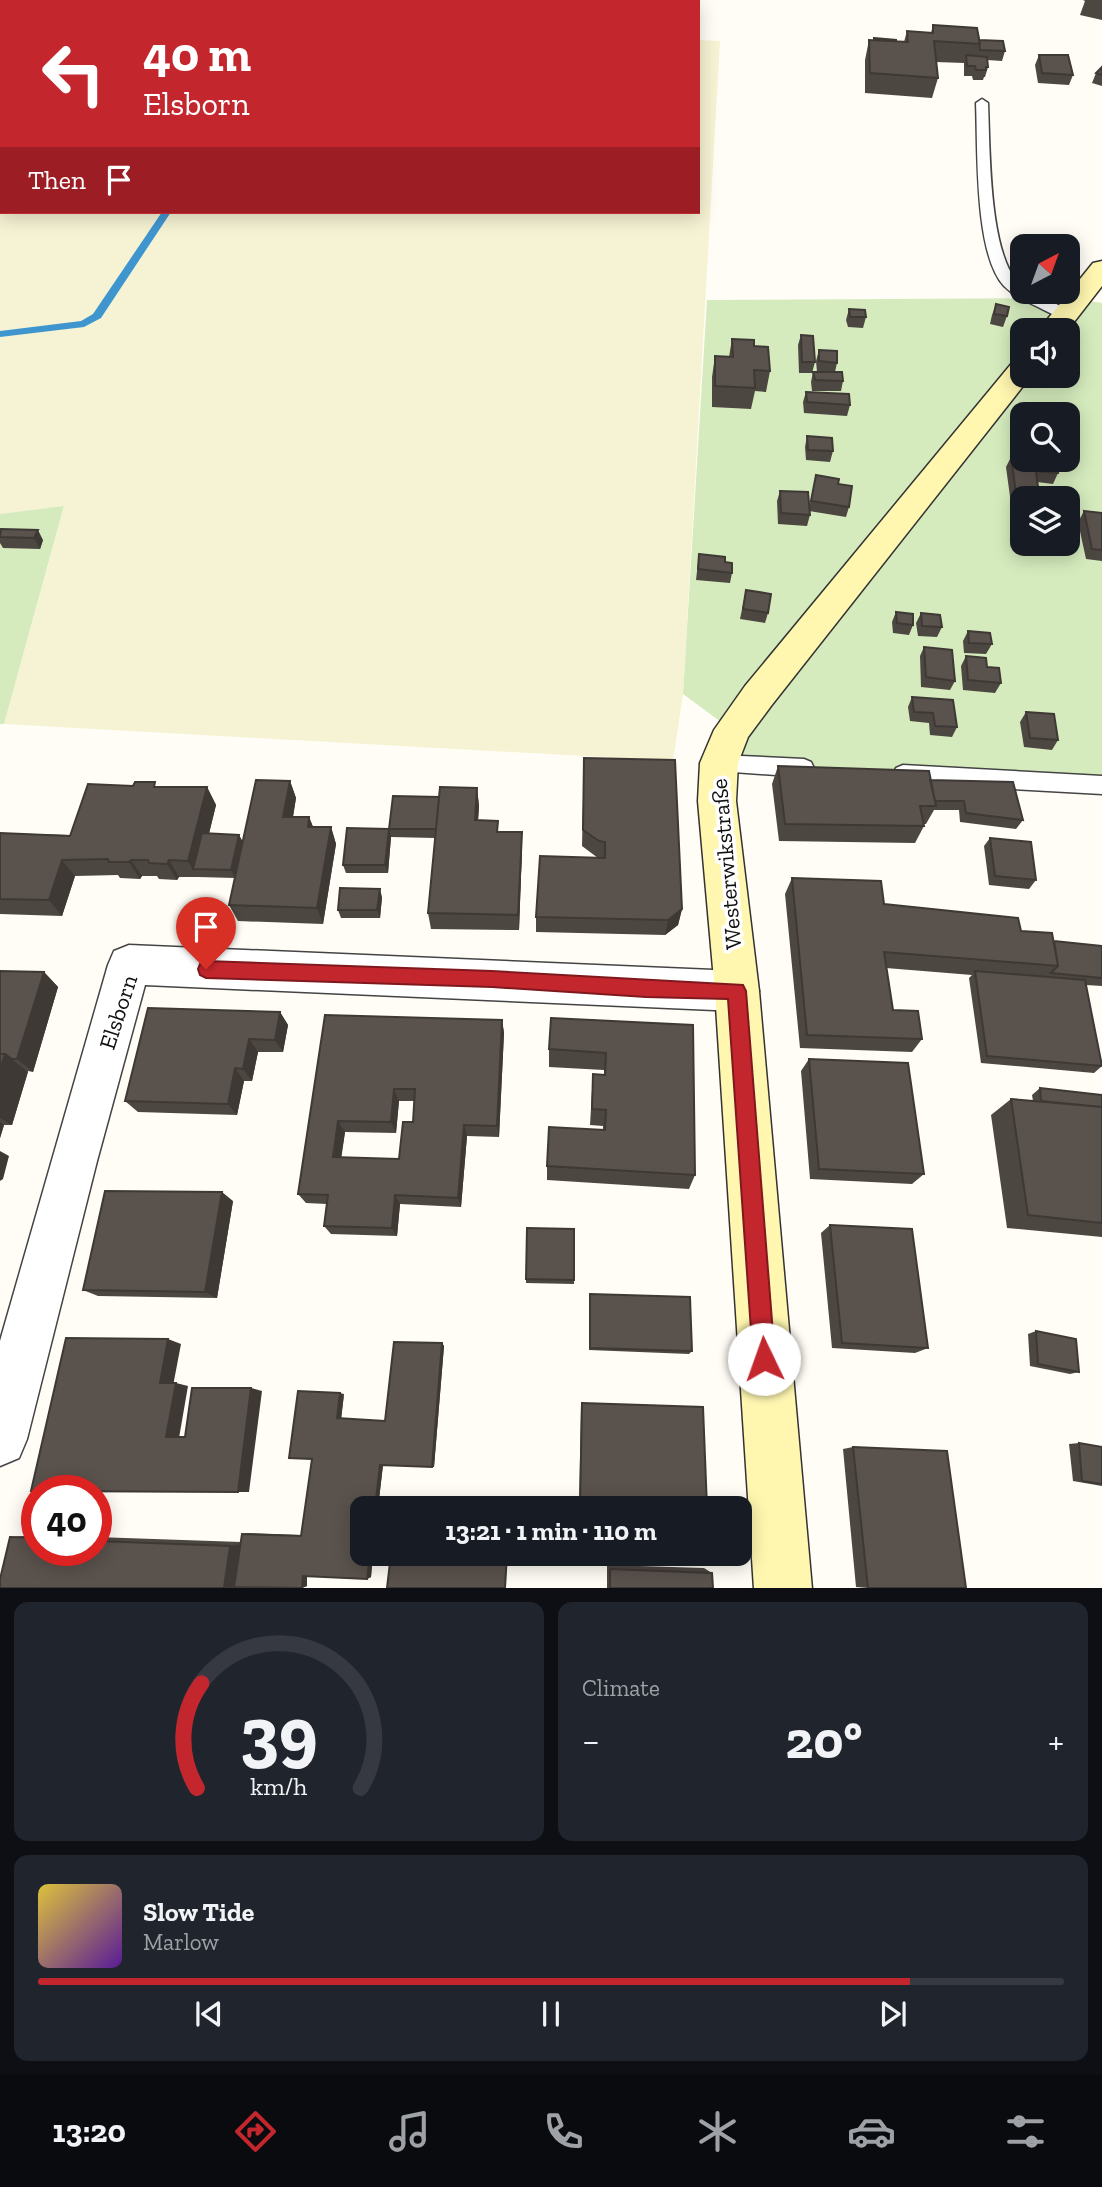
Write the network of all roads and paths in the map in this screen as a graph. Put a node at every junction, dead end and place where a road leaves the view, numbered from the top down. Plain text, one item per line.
1 (982, 103) dead end
2 (1102, 269) edge
3 (1054, 318) edge
4 (1062, 318) edge
5 (1010, 384) edge
6 (719, 763) junction
7 (830, 770) edge
8 (884, 773) edge
9 (1102, 785) edge
10 (737, 991) junction
11 (7, 1385) edge
12 (0, 1439) edge
13 (783, 1588) edge

1 - 3 lane
2 - 4 street
5 - 6 street, Westerwikstraße
6 - 7 lane
6 - 10 street, Westerwikstraße
8 - 9 lane
10 - 11 street, Elsborn
10 - 13 street, Westerwikstraße
11 - 12 street, Elsborn

